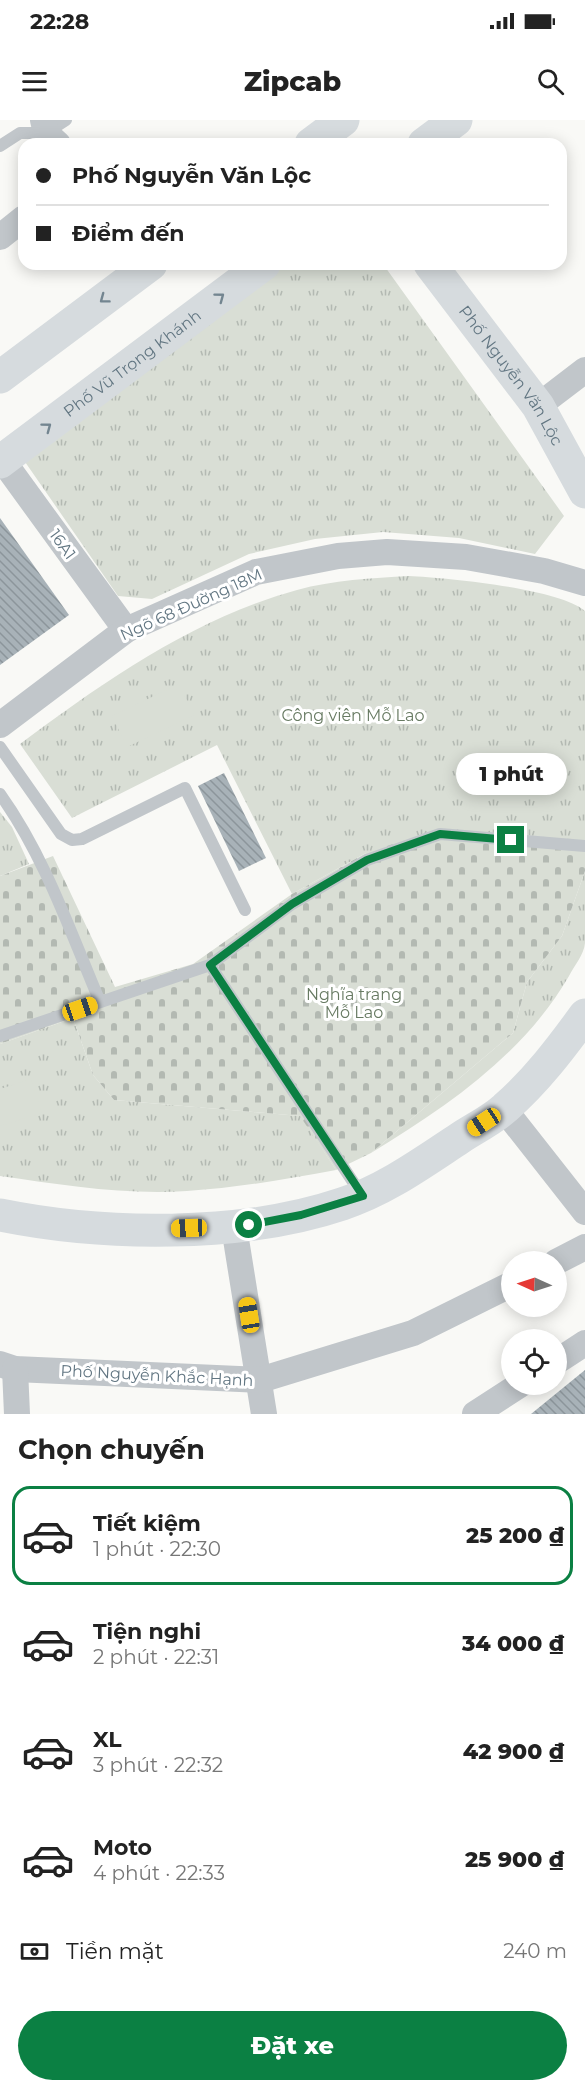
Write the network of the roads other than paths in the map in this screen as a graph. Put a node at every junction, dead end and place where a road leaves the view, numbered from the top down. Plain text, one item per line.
1 (456, 120) edge
2 (53, 129) edge
3 (432, 138) edge
4 (0, 146) edge
5 (18, 223) edge
6 (0, 237) edge
7 (143, 270) edge
8 (256, 270) edge
9 (435, 270) edge
10 (585, 370) edge
11 (0, 377) edge
12 (538, 406) junction
13 (1, 460) edge
14 (585, 492) edge
15 (585, 584) edge
16 (126, 630) junction
17 (0, 725) edge
18 (0, 747) edge
19 (0, 794) edge
20 (585, 846) edge
21 (245, 910) dead end
22 (210, 965) junction
23 (100, 1002) junction
24 (585, 1015) edge
25 (0, 1036) edge
26 (504, 1109) junction
27 (363, 1196) junction
28 (585, 1212) edge
29 (0, 1215) edge
30 (234, 1227) junction
31 (585, 1247) edge
32 (567, 1256) edge
33 (501, 1289) edge
34 (585, 1343) edge
35 (567, 1355) edge
36 (8, 1367) edge
37 (260, 1380) junction
38 (504, 1395) edge
39 (17, 1414) edge
40 (264, 1414) edge
41 (475, 1414) edge

1 - 3 street
2 - 4 lane
5 - 6 street
7 -> 11 street
13 -> 8 street, Phố Vũ Trọng Khánh
9 - 12 street, Phố Nguyễn Văn Lộc
10 - 12 street
12 - 14 street, Phố Nguyễn Văn Lộc
13 - 16 street, 16A1
15 - 16 street, Ngõ 68 Đường 18M
16 - 17 street, Ngõ 68 Đường 18M
18 - 21 lane
19 - 23 lane
20 - 22 lane
22 - 23 lane
22 - 27 lane
23 - 25 lane
24 - 26 street
26 - 27 street
26 - 28 street
27 - 30 street
29 - 30 street
30 - 37 street
31 - 32 street
33 - 37 street, Phố Nguyễn Khắc Hạnh
34 - 35 street
36 - 37 street, Phố Nguyễn Khắc Hạnh
36 - 39 street
37 - 40 street
38 - 41 street

